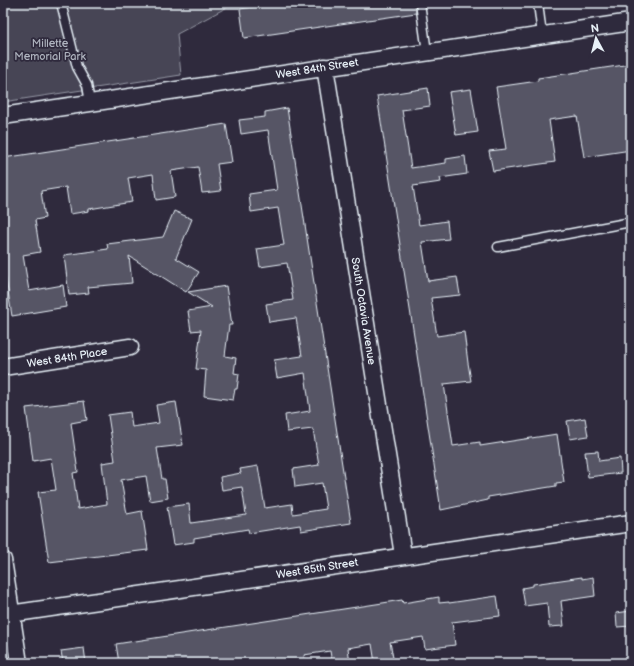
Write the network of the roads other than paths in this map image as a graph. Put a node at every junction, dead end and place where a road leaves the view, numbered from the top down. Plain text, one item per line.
1 (61, 3) edge
2 (420, 3) edge
3 (538, 3) edge
4 (631, 22) edge
5 (542, 35) junction
6 (427, 52) junction
7 (325, 67) junction
8 (90, 103) junction
9 (3, 116) edge
10 (631, 222) edge
11 (498, 247) dead end
12 (130, 347) dead end
13 (3, 367) edge
14 (631, 523) edge
15 (403, 555) junction
16 (3, 560) edge
17 (7, 615) edge
18 (19, 663) edge

1 - 8 lane
2 - 6 lane
3 - 5 lane
4 - 5 street, West 84th Street
5 - 6 street, West 84th Street
6 - 7 street, West 84th Street
7 - 8 street, West 84th Street
7 - 15 street, South Octavia Avenue
8 - 9 street, West 84th Street
10 - 11 lane
12 - 13 street, West 84th Place
14 - 15 street, West 85th Street
15 - 17 street, West 85th Street
16 - 17 street
17 - 18 street

